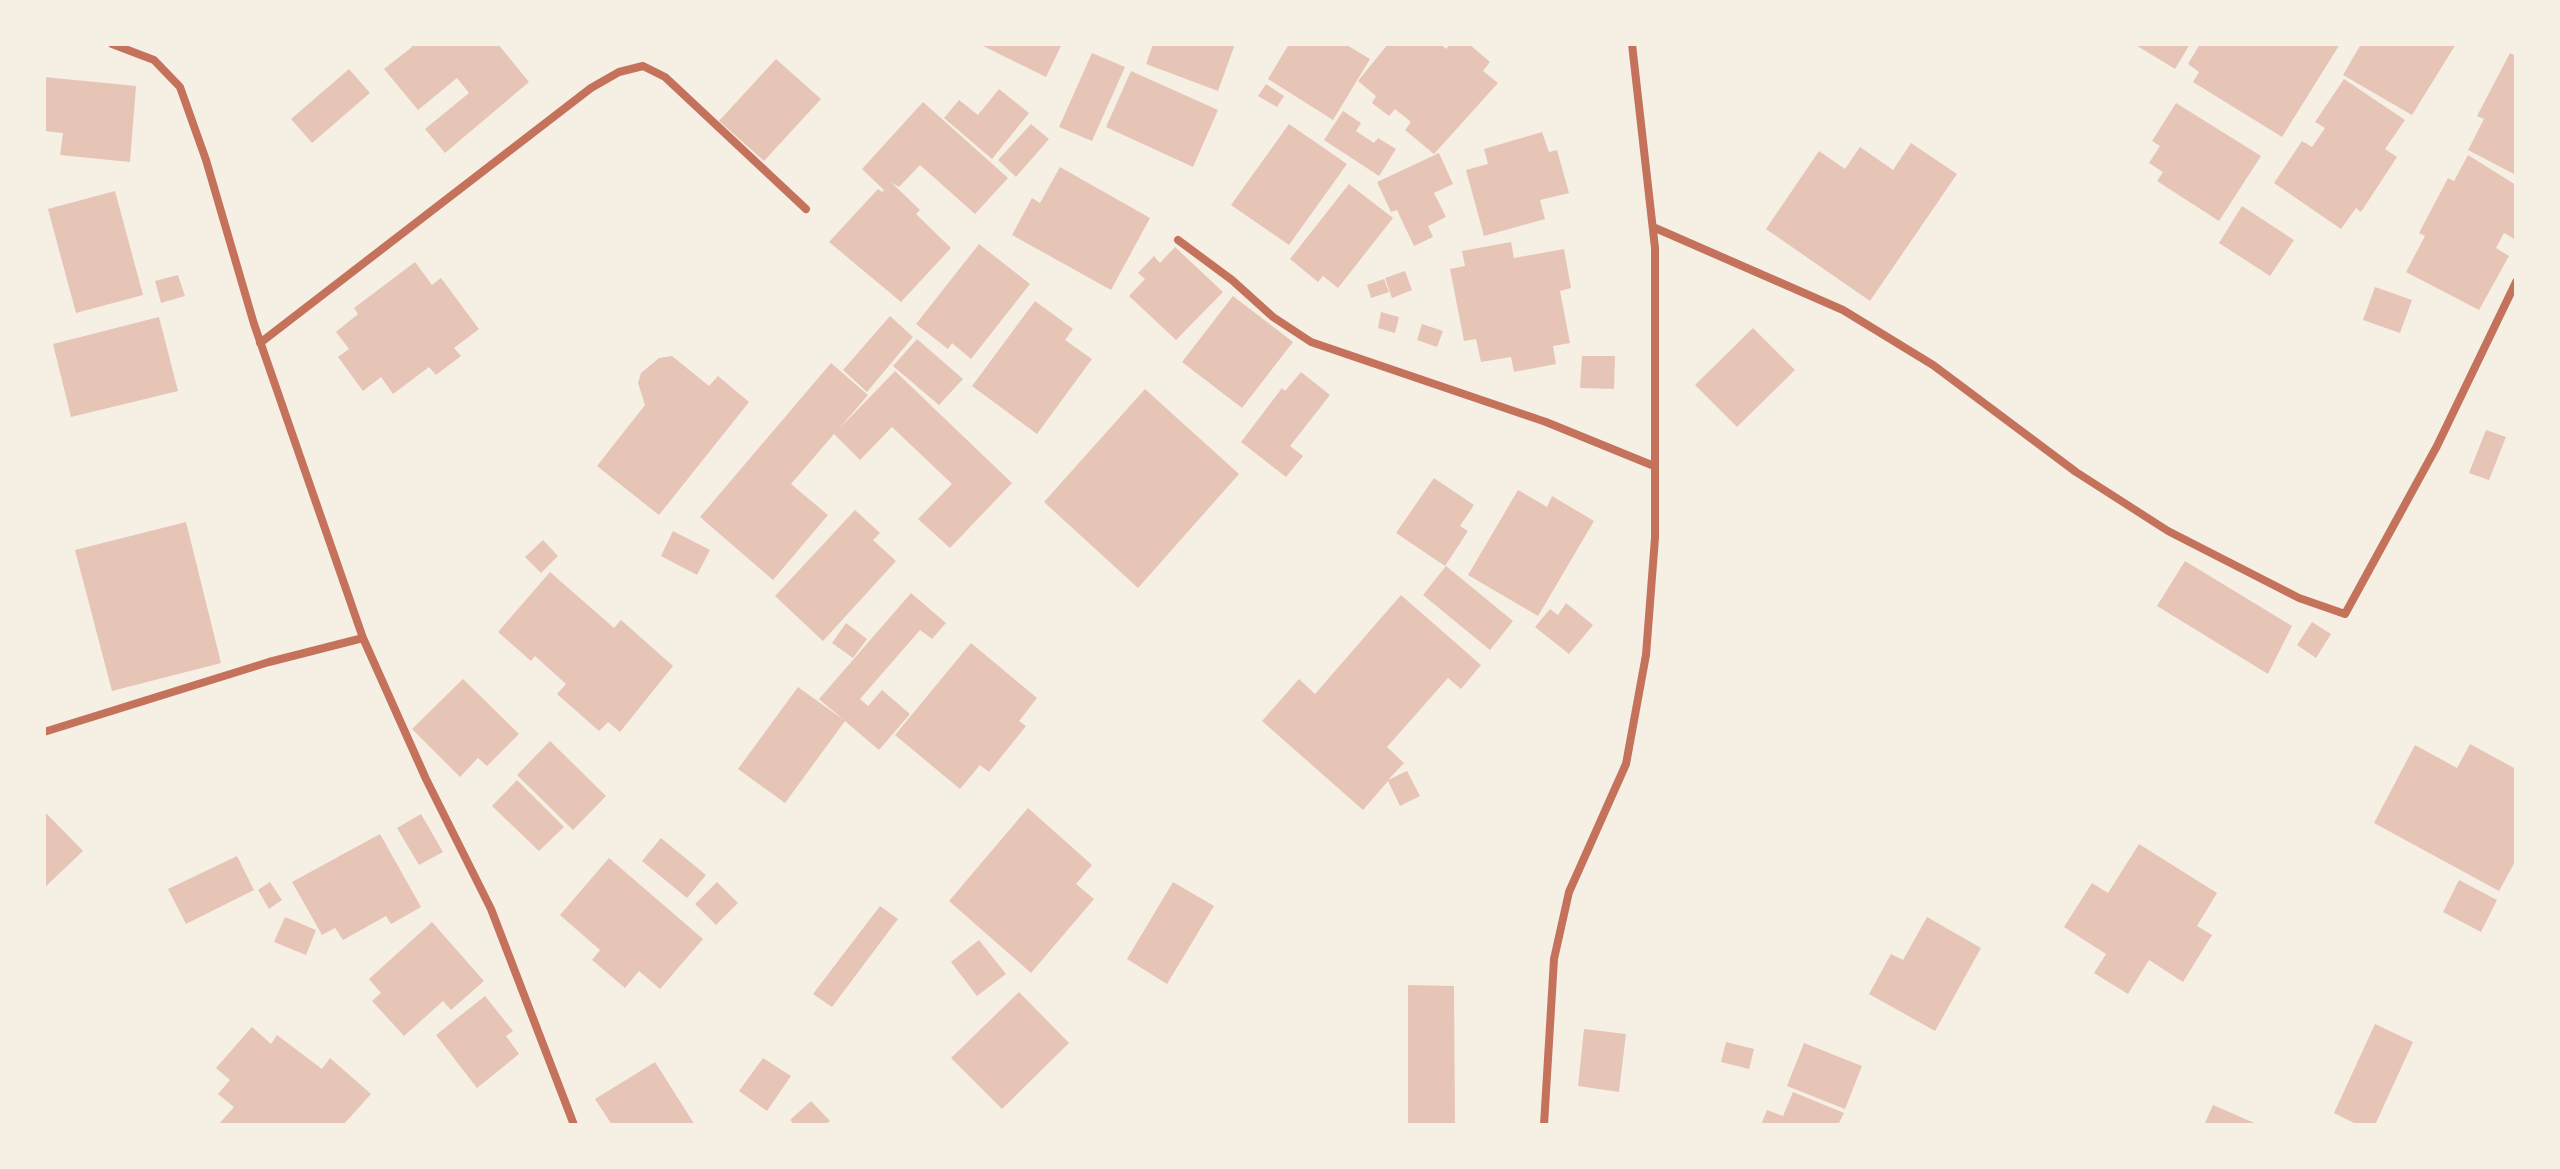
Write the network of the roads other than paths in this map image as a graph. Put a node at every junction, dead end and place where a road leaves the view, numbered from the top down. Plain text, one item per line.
1 (112, 44) edge
2 (1632, 44) edge
3 (806, 209) dead end
4 (1653, 227) junction
5 (1178, 240) dead end
6 (2516, 282) edge
7 (260, 343) junction
8 (1654, 466) junction
9 (363, 638) junction
10 (44, 732) edge
11 (574, 1125) edge
12 (1544, 1125) edge

1 - 7 street
2 - 4 street
3 - 7 street
4 - 6 street
4 - 8 street
5 - 8 street
7 - 9 street
8 - 12 street
9 - 10 street
9 - 11 street

